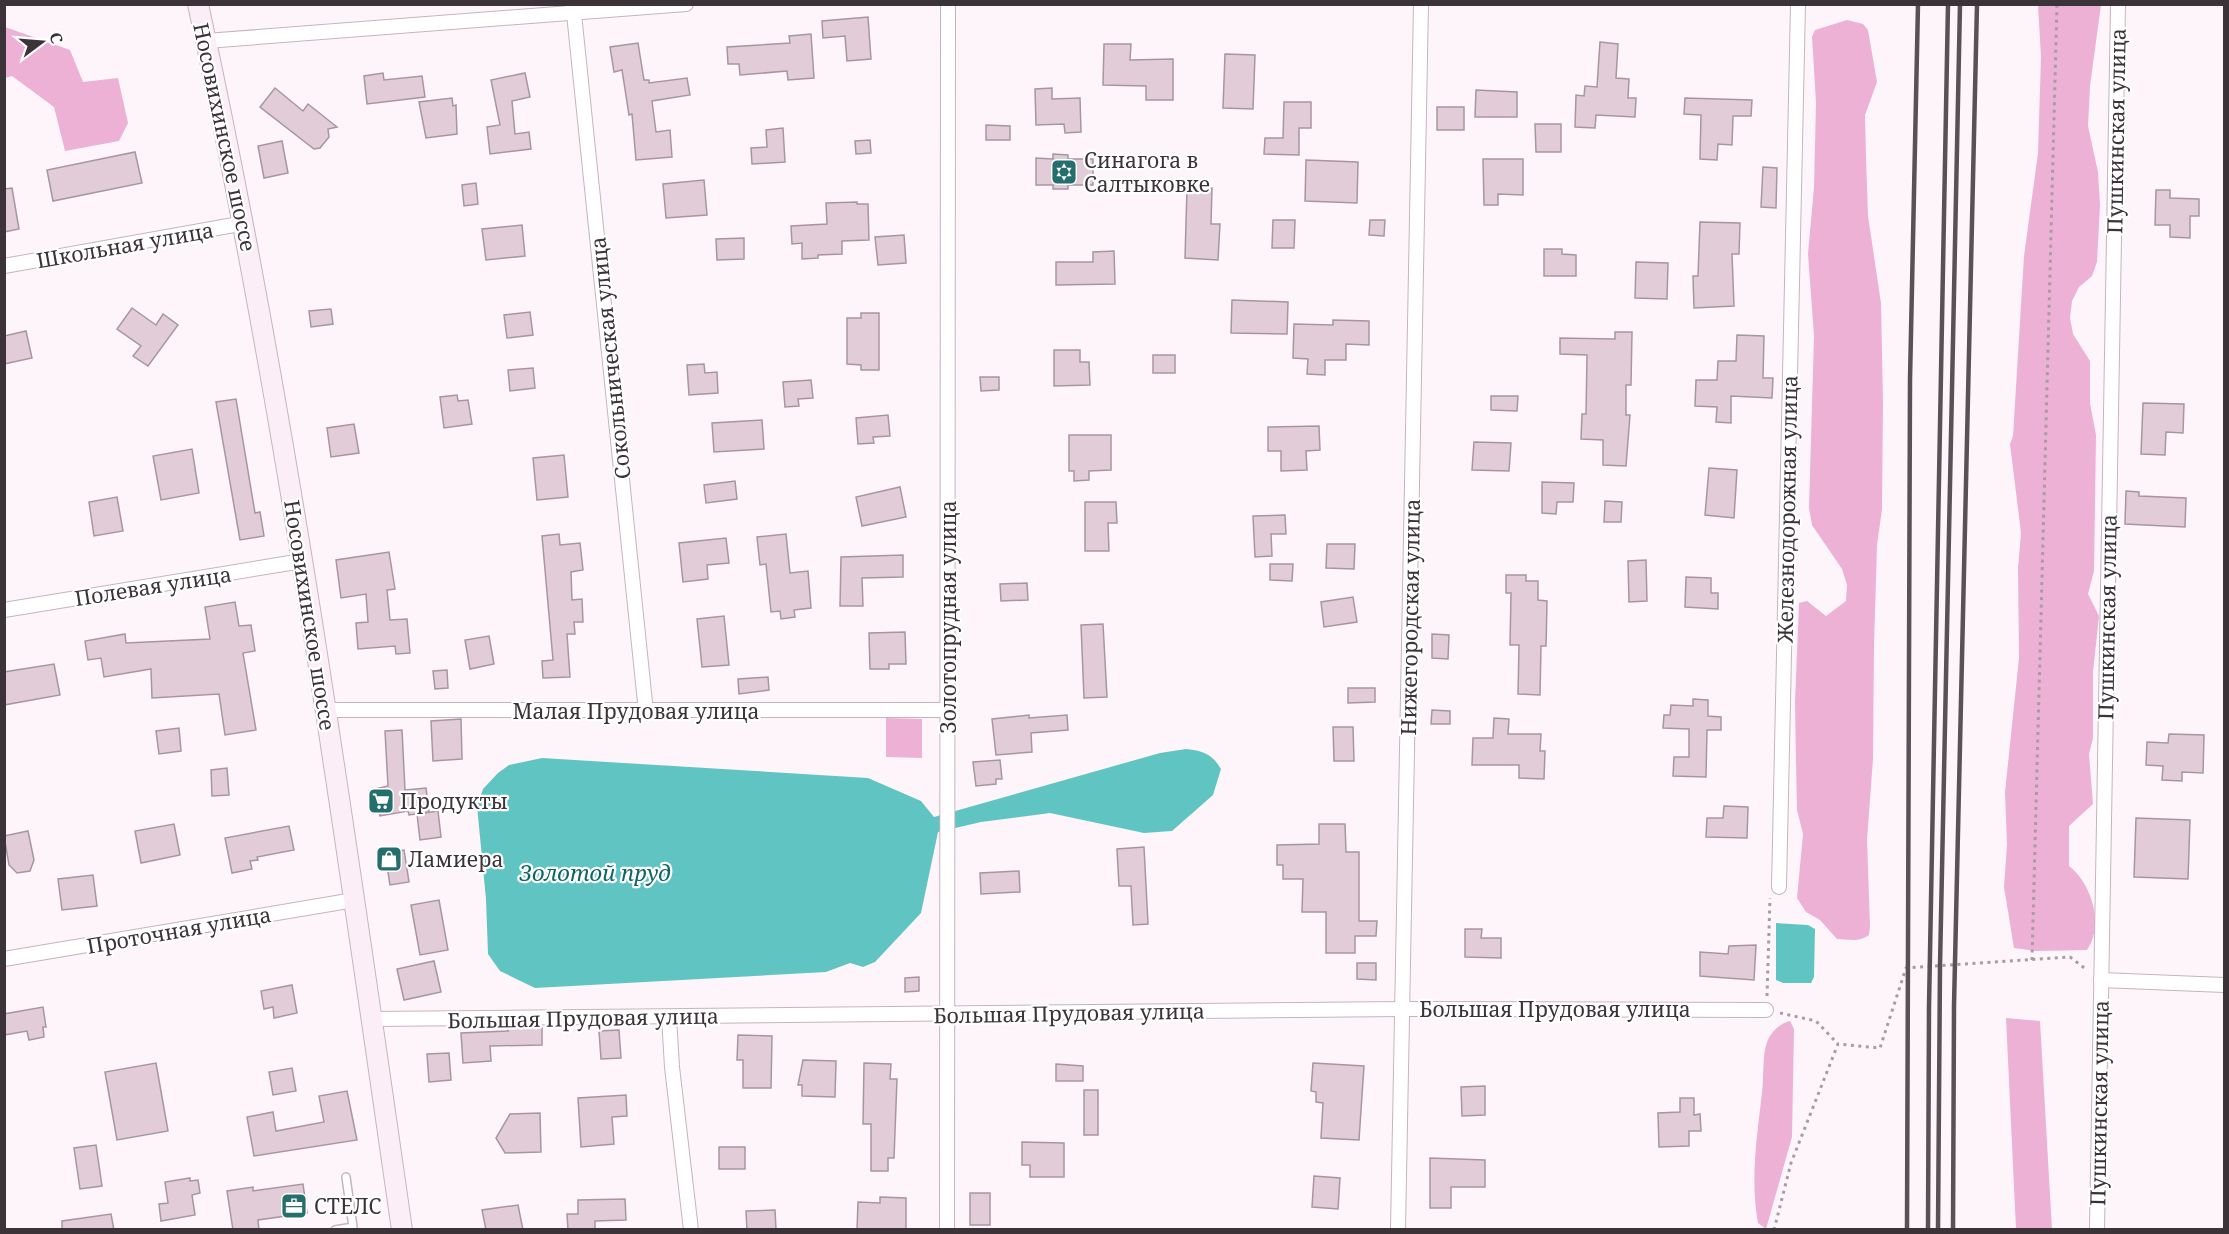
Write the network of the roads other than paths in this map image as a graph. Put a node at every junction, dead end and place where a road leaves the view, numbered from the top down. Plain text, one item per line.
1 (198, 4) edge
2 (686, 4) edge
3 (948, 4) edge
4 (1421, 4) edge
5 (1798, 4) edge
6 (2118, 4) edge
7 (574, 9) edge
8 (206, 41) junction
9 (245, 223) junction
10 (4, 266) edge
11 (302, 561) junction
12 (4, 610) edge
13 (325, 710) junction
14 (948, 710) junction
15 (646, 712) junction
16 (1779, 887) road end
17 (354, 900) junction
18 (4, 959) edge
19 (2101, 980) junction
20 (2224, 985) edge
21 (1403, 1009) junction
22 (1766, 1010) road end
23 (947, 1014) junction
24 (669, 1017) junction
25 (372, 1019) junction
26 (346, 1177) dead end
27 (335, 1230) edge
28 (402, 1230) edge
29 (691, 1230) edge
30 (947, 1230) edge
31 (1398, 1230) edge
32 (2097, 1230) edge

1 - 8 main road, Носовихинское шоссе
2 - 7 street
3 - 14 street, Золотопрудная улица
4 - 21 street, Нижегородская улица
5 - 16 street, Железнодорожная улица
6 - 19 street, Пушкинская улица
7 - 8 street
7 - 15 street, Сокольническая улица
8 - 9 main road, Носовихинское шоссе
9 - 10 street, Школьная улица
9 - 11 main road, Носовихинское шоссе
11 - 12 street, Полевая улица
11 - 13 main road, Носовихинское шоссе
13 - 15 street, Малая Прудовая улица
13 - 17 main road, Носовихинское шоссе
14 - 15 street, Малая Прудовая улица
14 - 23 street, Золотопрудная улица
17 - 18 street, Проточная улица
17 - 25 main road, Носовихинское шоссе
19 - 20 street
19 - 32 street, Пушкинская улица
21 - 22 street, Большая Прудовая улица
21 - 23 street, Большая Прудовая улица
21 - 31 street, Нижегородская улица
23 - 24 street, Большая Прудовая улица
23 - 30 street, Золотопрудная улица
24 - 25 street, Большая Прудовая улица
24 - 29 street
25 - 28 main road, Носовихинское шоссе
26 - 27 lane

